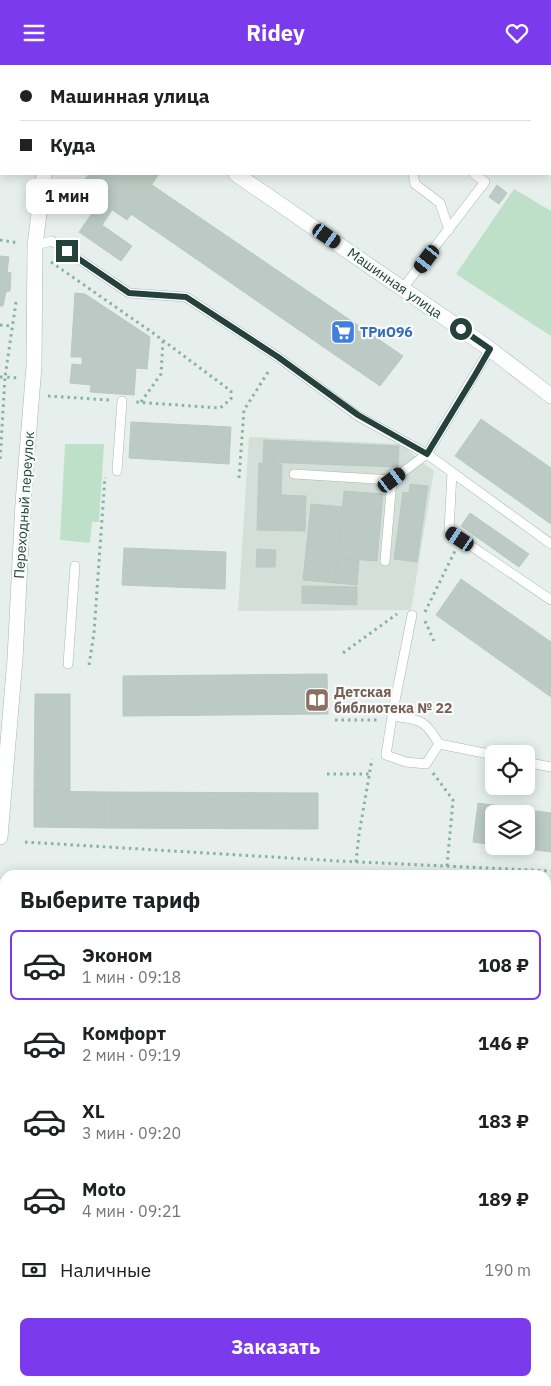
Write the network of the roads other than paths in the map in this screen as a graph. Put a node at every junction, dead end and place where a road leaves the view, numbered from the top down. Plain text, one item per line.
1 (44, 175) edge
2 (237, 175) edge
3 (413, 175) edge
4 (476, 175) edge
5 (449, 230) junction
6 (28, 244) junction
7 (403, 288) junction
8 (490, 349) junction
9 (551, 396) edge
10 (122, 401) dead end
11 (427, 454) junction
12 (117, 471) dead end
13 (452, 472) junction
14 (294, 474) dead end
15 (392, 480) junction
16 (551, 544) edge
17 (385, 561) dead end
18 (75, 566) dead end
19 (551, 601) edge
20 (412, 615) dead end
21 (68, 664) dead end
22 (392, 716) junction
23 (439, 744) junction
24 (485, 753) edge
25 (535, 764) edge
26 (551, 767) edge
27 (0, 837) edge

1 - 6 street, Переходный переулок
2 - 7 street, Машинная улица
3 - 5 lane
4 - 5 lane
5 - 7 lane
6 - 11 lane
6 - 27 street, Переходный переулок
7 - 8 street, Машинная улица
8 - 9 street, Машинная улица
8 - 11 lane
10 - 12 lane
11 - 13 lane
11 - 15 lane
13 - 16 lane
13 - 19 lane
14 - 15 lane
15 - 17 lane
18 - 21 lane
20 - 22 lane
22 - 23 lane
22 - 23 lane
23 - 24 lane
25 - 26 lane

